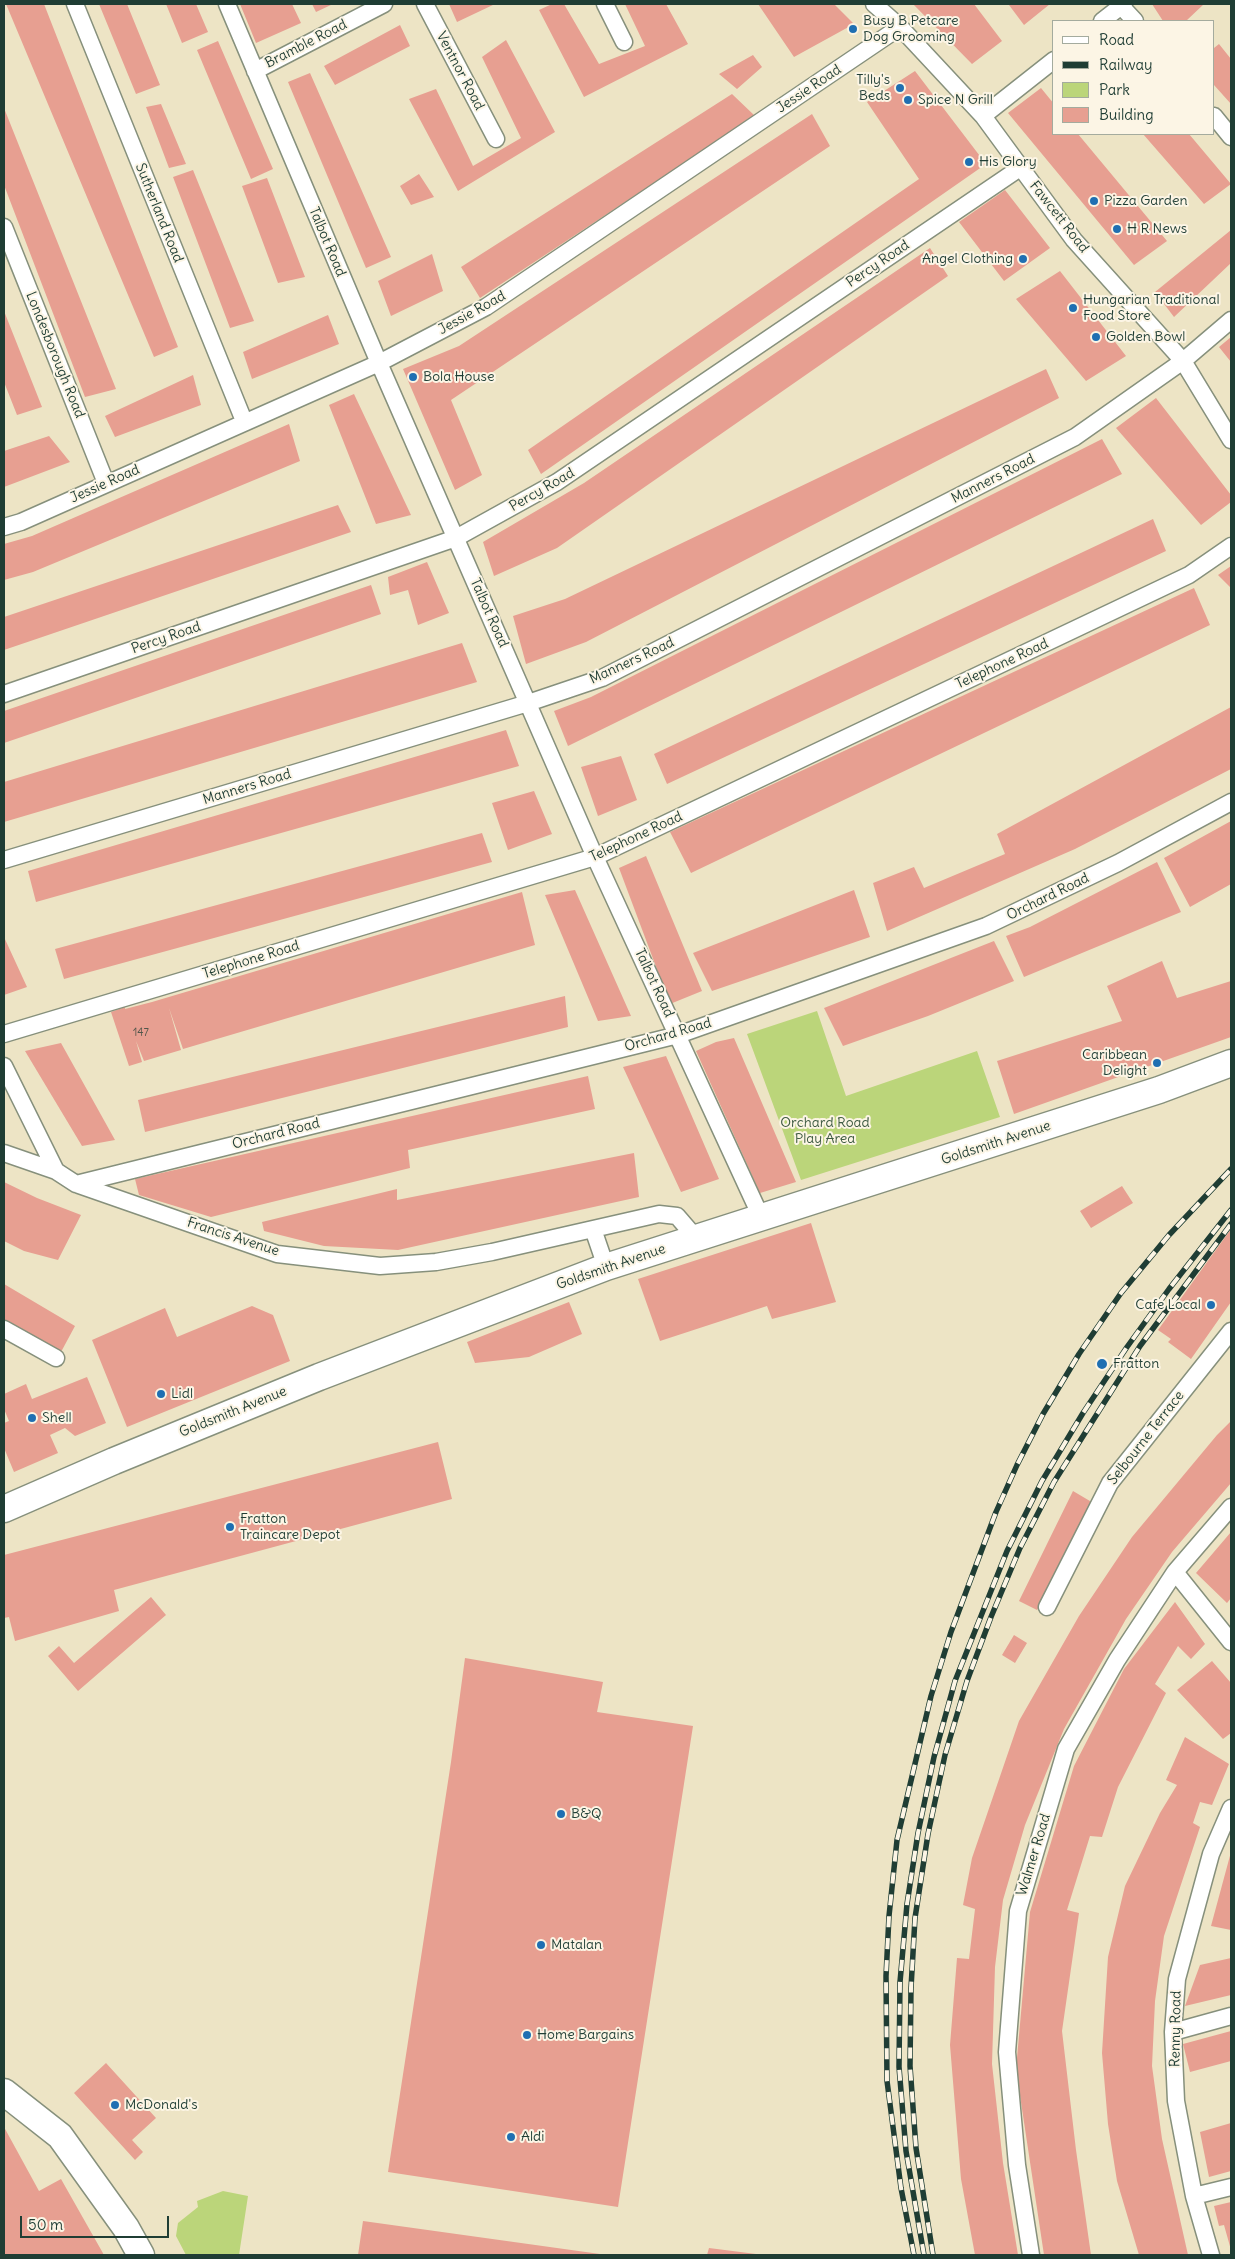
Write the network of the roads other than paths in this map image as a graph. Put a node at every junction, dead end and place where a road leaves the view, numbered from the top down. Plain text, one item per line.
1 (75, 4) edge
2 (227, 4) edge
3 (384, 4) edge
4 (425, 4) edge
5 (605, 4) edge
6 (874, 4) edge
7 (1122, 5) edge
8 (1103, 20) edge
9 (1133, 20) edge
10 (900, 27) junction
11 (624, 42) dead end
12 (1052, 62) edge
13 (255, 70) junction
14 (984, 116) junction
15 (1215, 117) edge
16 (1231, 137) edge
17 (496, 139) dead end
18 (1020, 168) junction
19 (4, 227) edge
20 (1231, 320) edge
21 (1183, 361) junction
22 (378, 363) junction
23 (244, 422) junction
24 (1231, 440) edge
25 (106, 483) junction
26 (4, 527) edge
27 (456, 538) junction
28 (1231, 546) edge
29 (4, 694) edge
30 (528, 703) junction
31 (1231, 802) edge
32 (595, 857) junction
33 (4, 860) edge
34 (4, 1034) edge
35 (678, 1035) junction
36 (1231, 1063) edge
37 (4, 1066) edge
38 (4, 1153) edge
39 (56, 1171) junction
40 (76, 1184) junction
41 (761, 1217) junction
42 (593, 1229) junction
43 (696, 1238) junction
44 (606, 1266) junction
45 (4, 1329) edge
46 (1231, 1331) edge
47 (56, 1358) dead end
48 (1231, 1507) edge
49 (4, 1509) edge
50 (1175, 1572) junction
51 (1047, 1607) dead end
52 (1231, 1642) edge
53 (1231, 1808) edge
54 (1231, 2016) edge
55 (1173, 2032) junction
56 (4, 2092) edge
57 (1231, 2186) edge
58 (1194, 2196) junction
59 (141, 2255) edge
60 (1031, 2255) edge
61 (1211, 2255) edge

1 - 23 street, Sutherland Road
2 - 13 street, Talbot Road
3 - 13 street, Bramble Road
4 - 17 street, Ventnor Road
5 - 11 street
6 - 10 street, Fawcett Road
7 - 8 street
7 - 9 street
10 - 14 street, Fawcett Road
10 - 22 street, Jessie Road
12 - 14 street
13 - 22 street, Talbot Road
14 - 18 street, Fawcett Road
15 - 16 street
18 - 21 street, Fawcett Road
18 - 27 street, Percy Road
19 - 25 street, Londesborough Road
20 - 21 street, Manners Road
21 - 24 street, Fawcett Road
21 - 30 street, Manners Road
22 - 23 street, Jessie Road
22 - 27 street, Talbot Road
23 - 25 street, Jessie Road
25 - 26 street, Jessie Road
27 - 29 street, Percy Road
27 - 30 street, Talbot Road
28 - 32 street, Telephone Road
30 - 32 street, Talbot Road
30 - 33 street, Manners Road
31 - 35 street, Orchard Road
32 - 34 street, Telephone Road
32 - 35 street, Talbot Road
35 - 40 street, Orchard Road
35 - 41 street, Talbot Road
36 - 41 main road, Goldsmith Avenue
37 - 39 street
38 - 39 street, Francis Avenue
39 - 40 street, Francis Avenue
40 - 42 street, Francis Avenue
41 - 43 main road, Goldsmith Avenue
42 - 43 street, Francis Avenue
42 - 44 street
43 - 44 main road, Goldsmith Avenue
44 - 49 main road, Goldsmith Avenue
45 - 47 street
46 - 51 street, Selbourne Terrace
48 - 50 street, Walmer Road
50 - 52 street
50 - 60 street, Walmer Road
53 - 55 street, Renny Road
54 - 55 street
55 - 58 street, Renny Road
56 - 59 main road
57 - 58 street
58 - 61 street, Renny Road

